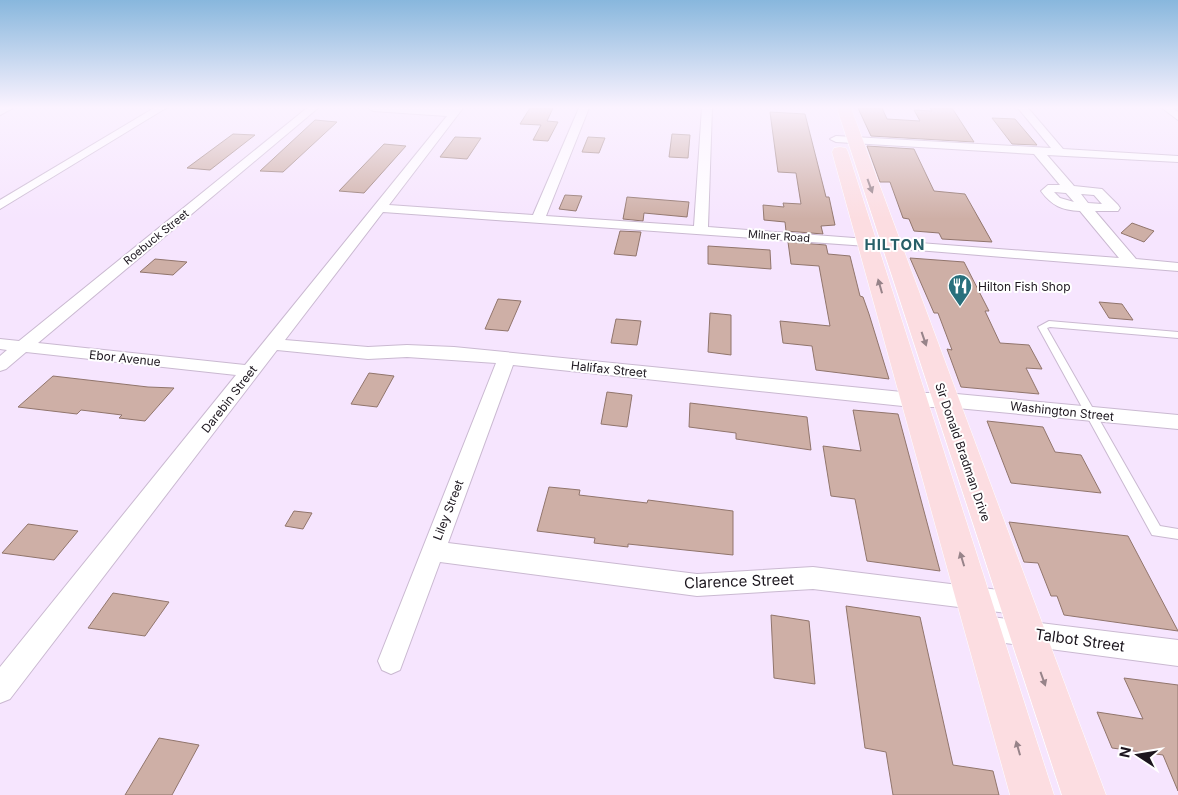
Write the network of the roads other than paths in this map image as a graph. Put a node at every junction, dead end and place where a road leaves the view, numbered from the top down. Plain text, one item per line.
1 (99, 145) edge
2 (268, 145) edge
3 (428, 145) edge
4 (569, 145) edge
5 (705, 145) edge
6 (843, 145) edge
7 (846, 145) edge
8 (981, 145) edge
9 (1055, 145) edge
10 (1038, 150) junction
11 (1060, 151) junction
12 (1178, 159) edge
13 (1070, 190) junction
14 (0, 205) edge
15 (379, 208) junction
16 (1085, 208) junction
17 (538, 219) junction
18 (701, 230) junction
19 (867, 242) junction
20 (892, 246) junction
21 (1131, 263) junction
22 (1178, 267) edge
23 (1178, 335) edge
24 (0, 344) edge
25 (272, 344) junction
26 (23, 347) junction
27 (506, 358) junction
28 (0, 366) edge
29 (250, 372) junction
30 (929, 400) junction
31 (1090, 414) junction
32 (1178, 422) edge
33 (1178, 534) edge
34 (432, 551) junction
35 (978, 613) junction
36 (1021, 618) junction
37 (1178, 653) edge
38 (390, 661) dead end
39 (0, 689) edge
40 (1032, 795) edge
41 (1084, 795) edge

1 - 14 street
2 - 26 street, Roebuck Street
3 - 15 street, Darebin Street
4 - 17 street
5 - 18 street
6 - 19 main road, Sir Donald Bradman Drive
7 -> 20 main road, Sir Donald Bradman Drive
8 - 10 street
9 - 11 street
10 - 11 street
10 - 13 street
11 - 12 street
13 - 16 street
13 - 16 street
13 - 16 street
15 - 17 street, Milner Road
15 - 25 street, Darebin Street
16 - 21 street
17 - 18 street, Milner Road
18 - 19 street, Milner Road
19 - 20 street, Milner Road
30 -> 19 main road, Sir Donald Bradman Drive
20 - 21 street, Milner Road
20 -> 30 main road, Sir Donald Bradman Drive
21 - 22 street, Milner Road
23 - 31 lane
24 - 26 street, Ebor Avenue
25 - 27 street, Halifax Street
25 - 29 street, Darebin Street
26 - 28 street, Roebuck Street
26 - 29 street, Ebor Avenue
27 - 30 street, Halifax Street
27 - 34 street, Liley Street
29 - 39 street, Darebin Street
30 - 31 street, Washington Street
35 -> 30 main road, Sir Donald Bradman Drive
30 - 36 main road, Sir Donald Bradman Drive
31 - 32 street, Washington Street
31 - 33 lane
34 - 35 street, Clarence Street
34 - 38 street, Liley Street
35 - 36 street, Talbot Street
40 -> 35 main road, Sir Donald Bradman Drive
36 - 37 street, Talbot Street
36 -> 41 main road, Sir Donald Bradman Drive

